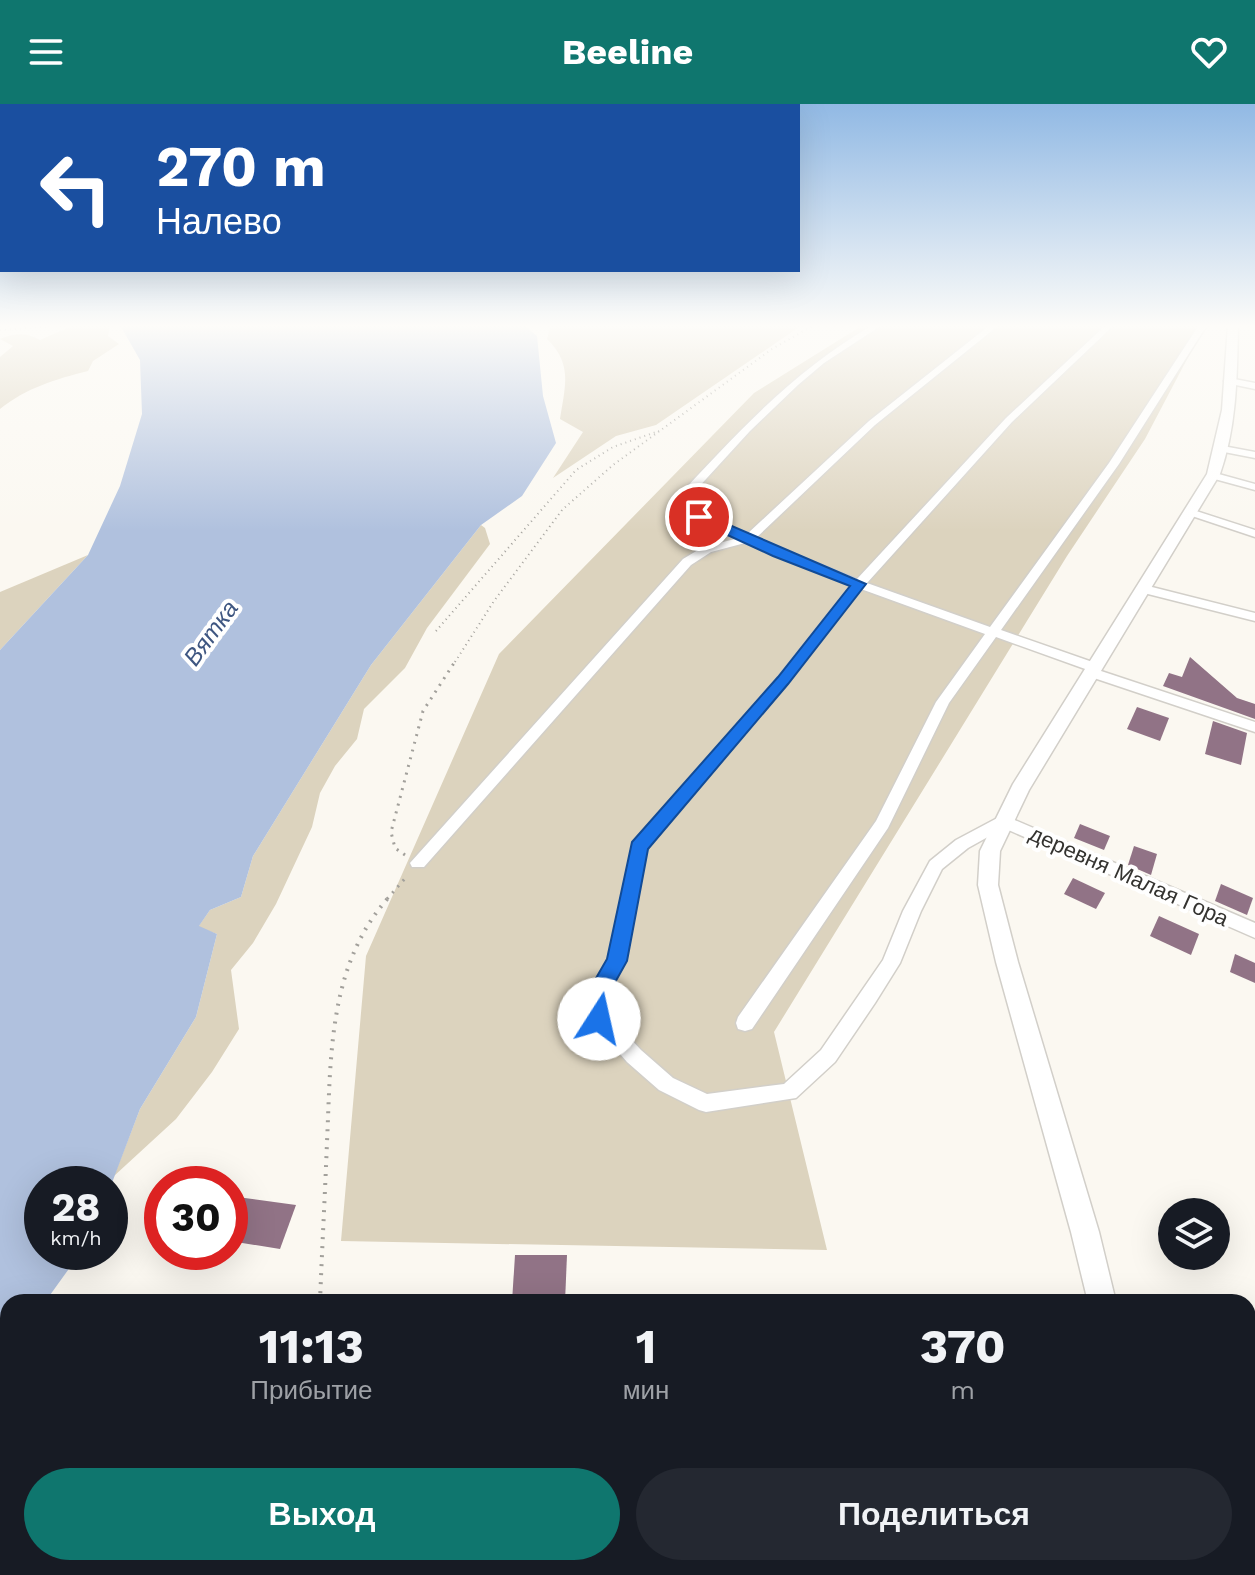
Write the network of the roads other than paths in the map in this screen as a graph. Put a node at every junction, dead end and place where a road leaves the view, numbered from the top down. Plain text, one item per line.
1 (782, 394) edge
2 (909, 394) edge
3 (1037, 394) edge
4 (1159, 394) edge
5 (1228, 394) edge
6 (1223, 449) junction
7 (1255, 455) edge
8 (1215, 476) junction
9 (1255, 487) edge
10 (1190, 512) junction
11 (1255, 534) edge
12 (748, 539) junction
13 (859, 584) junction
14 (1144, 589) junction
15 (1255, 617) edge
16 (995, 633) junction
17 (1094, 671) junction
18 (1255, 727) edge
19 (1003, 821) junction
20 (418, 863) road end
21 (1255, 931) edge
22 (745, 1023) dead end
23 (1100, 1294) edge

1 - 12 street
2 - 12 street
3 - 13 street
4 - 16 street
5 - 6 street
6 - 7 street
6 - 8 street
8 - 9 street
8 - 10 street
10 - 11 street
10 - 14 street
12 - 13 street
12 - 20 street
13 - 16 street
13 - 19 street
14 - 15 street
14 - 17 street
16 - 17 street
16 - 22 street
17 - 18 street
17 - 19 street
19 - 21 street, деревня Малая Гора
19 - 23 street

